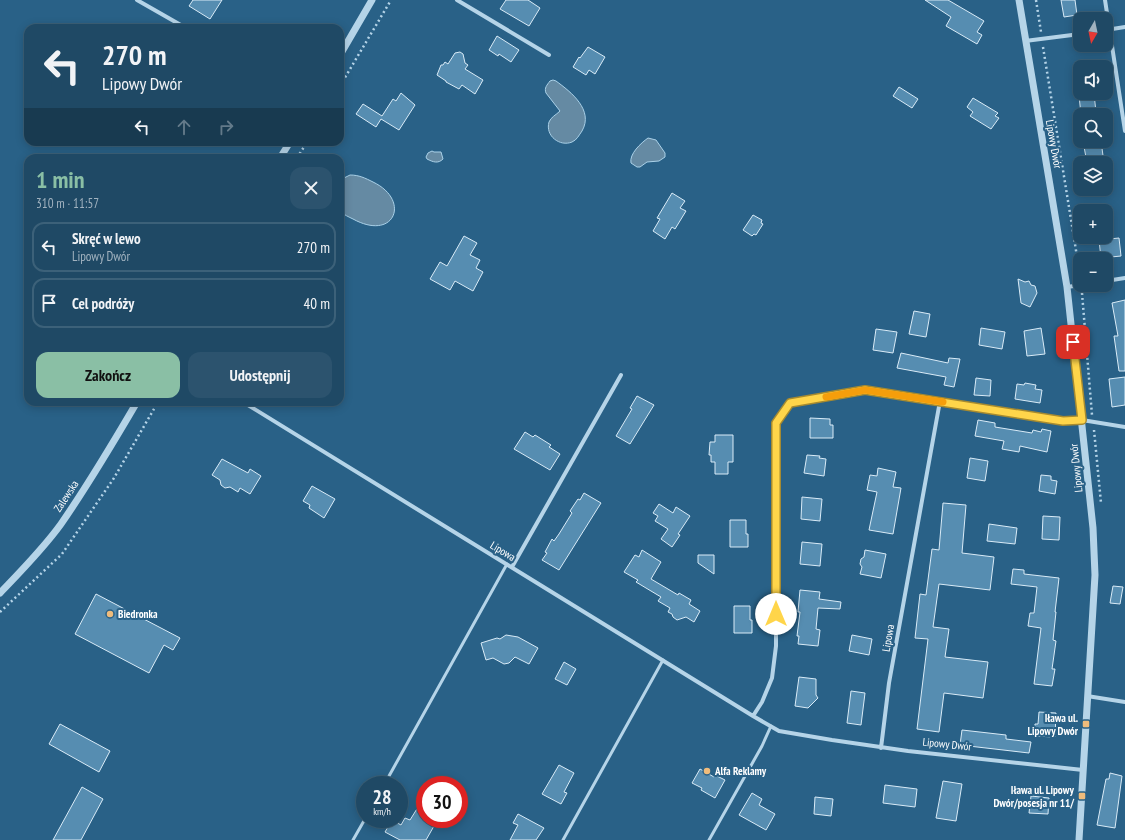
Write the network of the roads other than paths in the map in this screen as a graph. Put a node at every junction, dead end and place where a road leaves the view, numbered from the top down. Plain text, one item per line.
1 (136, 0) edge
2 (372, 0) edge
3 (457, 0) edge
4 (1019, 0) edge
5 (1104, 0) edge
6 (1106, 12) edge
7 (179, 24) edge
8 (1125, 27) edge
9 (1113, 29) edge
10 (1073, 35) edge
11 (1025, 41) junction
12 (344, 48) edge
13 (1112, 52) edge
14 (549, 55) dead end
15 (1125, 131) edge
16 (1125, 278) edge
17 (1113, 280) edge
18 (1073, 286) edge
19 (1068, 287) junction
20 (621, 375) dead end
21 (940, 401) junction
22 (135, 406) edge
23 (250, 406) edge
24 (1082, 420) junction
25 (1125, 427) edge
26 (507, 564) junction
27 (512, 567) junction
28 (0, 593) edge
29 (663, 660) junction
30 (1087, 696) junction
31 (1125, 702) edge
32 (753, 716) junction
33 (772, 726) junction
34 (880, 748) junction
35 (1083, 770) junction
36 (389, 776) edge
37 (360, 828) edge
38 (353, 840) edge
39 (563, 840) edge
40 (709, 840) edge
41 (1079, 840) edge

1 - 7 street
2 - 12 street
3 - 14 street
4 - 11 street, Lipowy Dwór
5 - 6 street
8 - 9 street
10 - 11 street
11 - 19 street, Lipowy Dwór
13 - 15 street
16 - 17 street
18 - 19 street
19 - 24 street, Lipowy Dwór
20 - 27 street
21 - 24 street
21 - 32 street
21 - 34 street, Lipowa
22 - 28 street, Zalewska
23 - 26 street, Lipowa
24 - 25 street
24 - 30 street, Lipowy Dwór
26 - 27 street, Lipowa
26 - 36 lane
27 - 29 street, Lipowa
29 - 32 street, Lipowa
29 - 39 lane
30 - 31 street
30 - 35 street, Lipowy Dwór
32 - 33 street, Lipowa
33 - 34 street, Lipowa
33 - 40 lane
34 - 35 street, Lipowy Dwór
35 - 41 street, Lipowy Dwór
37 - 38 lane

